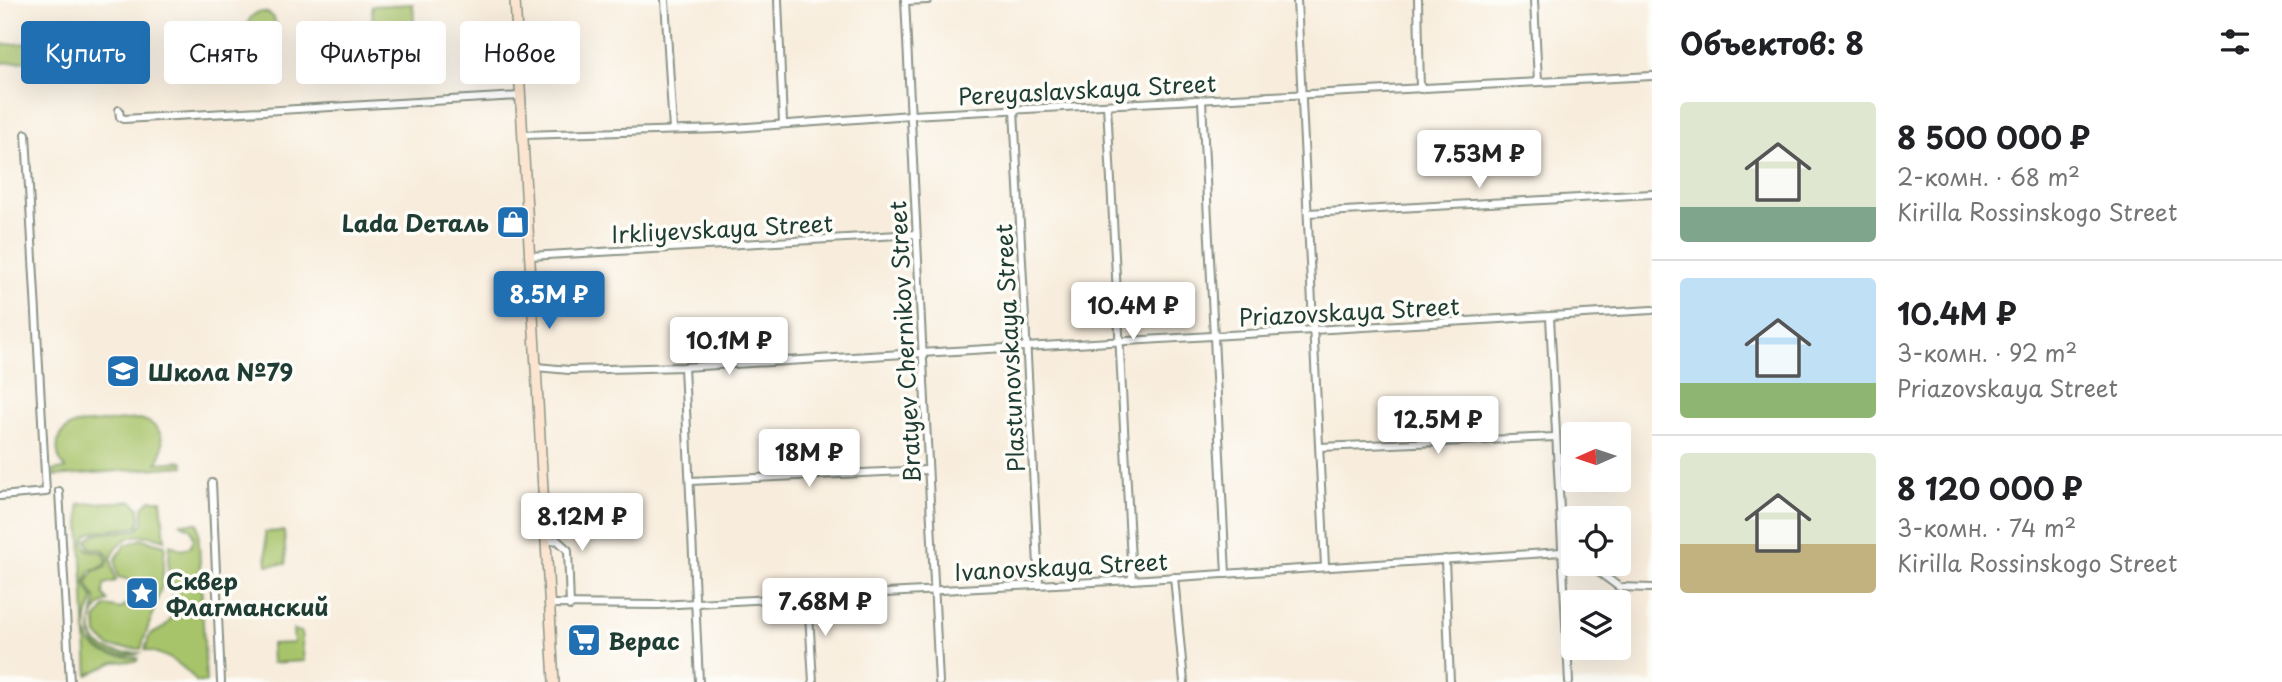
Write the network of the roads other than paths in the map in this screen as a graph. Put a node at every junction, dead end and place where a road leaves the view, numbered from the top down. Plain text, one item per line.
1 (514, 0) edge
2 (665, 0) edge
3 (778, 0) edge
4 (928, 0) edge
5 (1297, 0) edge
6 (1418, 0) edge
7 (1534, 0) edge
8 (905, 1) edge
9 (1652, 76) edge
10 (1538, 82) junction
11 (1420, 89) junction
12 (520, 96) junction
13 (1301, 96) junction
14 (1202, 101) junction
15 (1107, 105) junction
16 (119, 110) dead end
17 (1014, 110) junction
18 (911, 115) junction
19 (783, 123) junction
20 (673, 131) junction
21 (26, 134) dead end
22 (523, 135) junction
23 (1652, 194) edge
24 (1308, 213) junction
25 (916, 234) junction
26 (530, 256) junction
27 (1652, 310) edge
28 (1550, 317) junction
29 (1314, 330) junction
30 (1215, 336) junction
31 (1119, 339) junction
32 (1028, 344) junction
33 (921, 350) junction
34 (536, 367) junction
35 (684, 367) junction
36 (1555, 438) junction
37 (1320, 446) junction
38 (927, 470) junction
39 (690, 481) junction
40 (212, 483) dead end
41 (59, 491) dead end
42 (0, 496) edge
43 (1561, 536) edge
44 (546, 541) junction
45 (1561, 552) edge
46 (1445, 559) junction
47 (1325, 566) junction
48 (1226, 574) junction
49 (1563, 576) edge
50 (1604, 576) edge
51 (1174, 577) junction
52 (1132, 580) junction
53 (1038, 584) junction
54 (1652, 588) edge
55 (933, 590) junction
56 (808, 596) junction
57 (695, 602) junction
58 (549, 604) junction
59 (570, 606) junction
60 (70, 682) edge
61 (221, 682) edge
62 (554, 682) edge
63 (699, 682) edge
64 (813, 682) edge
65 (939, 682) edge
66 (1184, 682) edge
67 (1450, 682) edge
68 (1569, 682) edge

1 - 12 main road
2 - 20 street
3 - 19 street
4 - 8 street
5 - 13 street
6 - 11 street
7 - 10 street
8 - 18 street, Bratyev Chernikov Street
9 - 10 street, Pereyaslavskaya Street
10 - 11 street, Pereyaslavskaya Street
11 - 13 street, Pereyaslavskaya Street
12 - 16 street
12 - 22 main road
13 - 14 street, Pereyaslavskaya Street
13 - 24 street
14 - 15 street, Pereyaslavskaya Street
14 - 30 street
15 - 17 street, Pereyaslavskaya Street
15 - 31 street
17 - 18 street, Pereyaslavskaya Street
17 - 32 street, Plastunovskaya Street
18 - 19 street, Pereyaslavskaya Street
18 - 25 street, Bratyev Chernikov Street
19 - 20 street, Pereyaslavskaya Street
20 - 22 street, Pereyaslavskaya Street
21 - 42 street
22 - 26 main road
23 - 24 street
24 - 29 street
25 - 26 street, Irkliyevskaya Street
25 - 33 street, Bratyev Chernikov Street
26 - 34 main road
27 - 28 street, Priazovskaya Street
28 - 29 street, Priazovskaya Street
28 - 36 street
29 - 30 street, Priazovskaya Street
29 - 37 street
30 - 31 street, Priazovskaya Street
30 - 48 street
31 - 32 street, Priazovskaya Street
31 - 52 street
32 - 33 street, Priazovskaya Street
32 - 53 street, Plastunovskaya Street
33 - 35 street, Priazovskaya Street
33 - 38 street, Bratyev Chernikov Street
34 - 35 street, Priazovskaya Street
34 - 44 main road
35 - 39 street
36 - 37 street
36 - 43 street
37 - 47 street
38 - 39 street
38 - 55 street, Bratyev Chernikov Street
39 - 57 street
40 - 61 street
41 - 60 street
44 - 58 main road
44 - 59 street
45 - 46 street, Ivanovskaya Street
46 - 47 street, Ivanovskaya Street
46 - 67 street
47 - 48 street, Ivanovskaya Street
48 - 51 street, Ivanovskaya Street
49 - 68 street
50 - 54 street
51 - 52 street, Ivanovskaya Street
51 - 66 street
52 - 53 street, Ivanovskaya Street
53 - 55 street, Ivanovskaya Street
55 - 56 street, Ivanovskaya Street
55 - 65 street, Bratyev Chernikov Street
56 - 57 street, Ivanovskaya Street
56 - 64 street
57 - 59 street, Ivanovskaya Street
57 - 63 street
58 - 59 street, Ivanovskaya Street
58 - 62 main road

